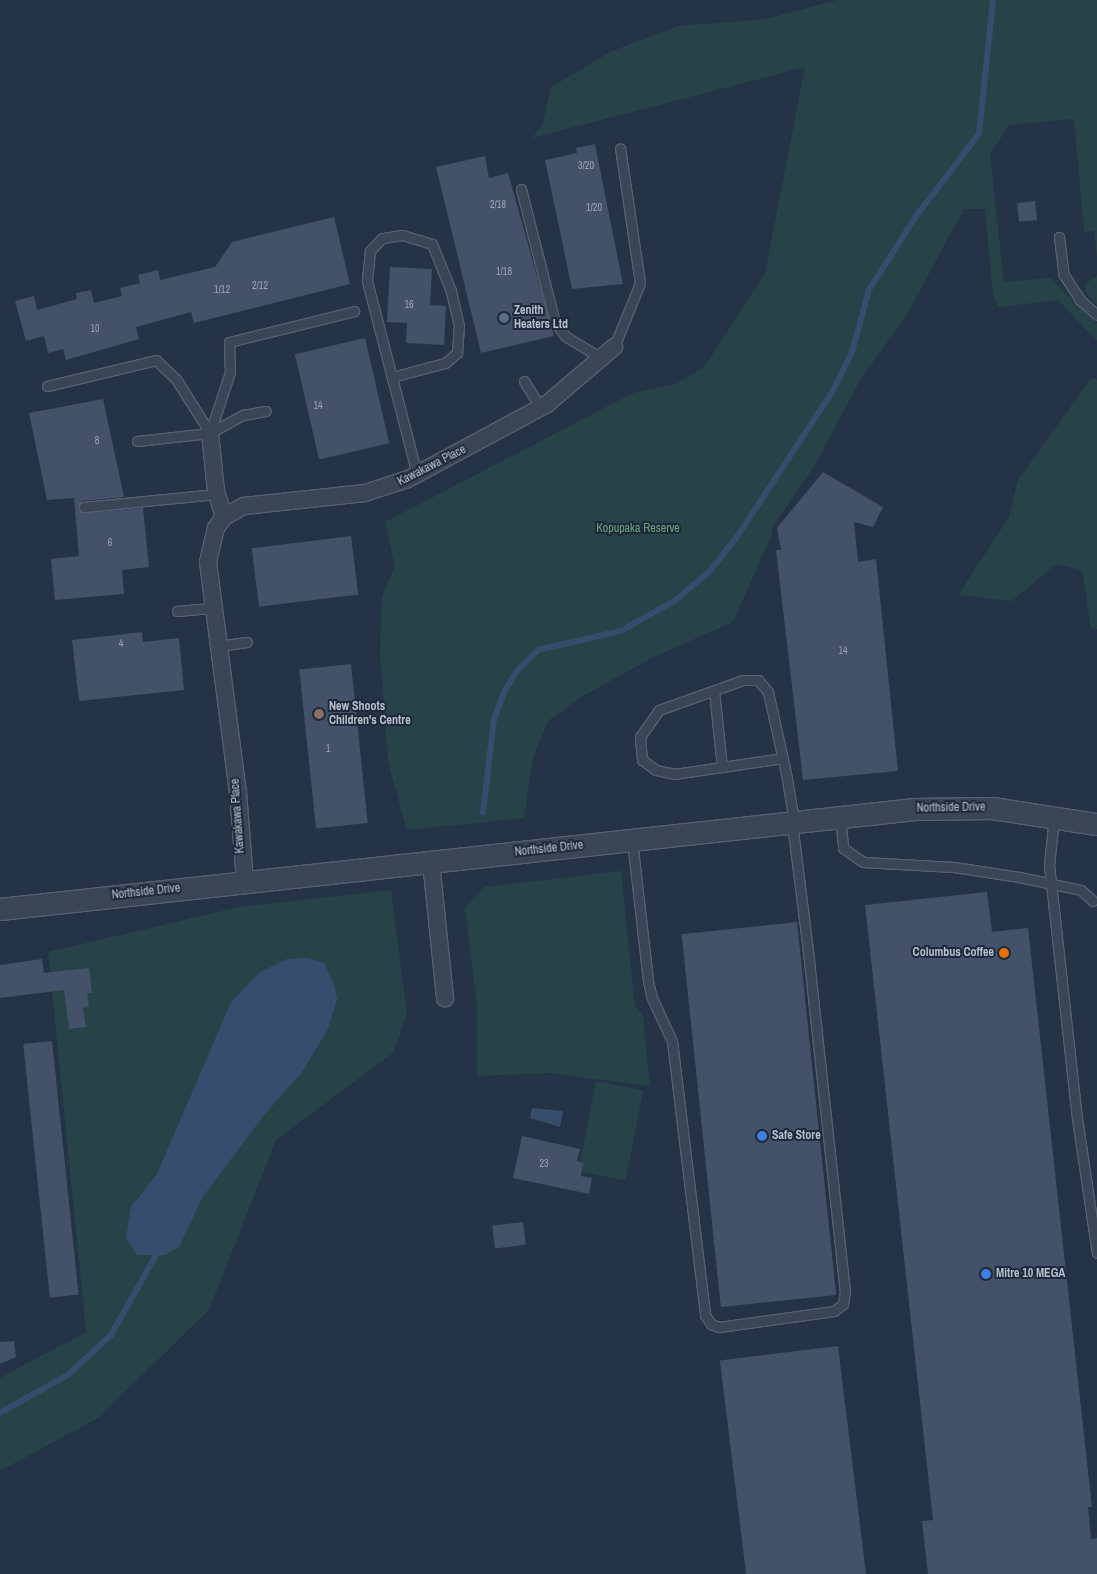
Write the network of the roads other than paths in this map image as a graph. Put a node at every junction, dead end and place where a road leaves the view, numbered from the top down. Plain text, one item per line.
1 (620, 148) dead end
2 (521, 189) dead end
3 (1059, 237) dead end
4 (354, 311) dead end
5 (1097, 315) edge
6 (614, 348) joint
7 (602, 358) junction
8 (392, 377) junction
9 (524, 381) dead end
10 (47, 386) dead end
11 (541, 408) junction
12 (266, 411) dead end
13 (210, 433) junction
14 (137, 441) dead end
15 (417, 474) junction
16 (216, 494) junction
17 (84, 507) dead end
18 (224, 517) junction
19 (214, 608) junction
20 (177, 611) dead end
21 (247, 642) dead end
22 (218, 646) junction
23 (714, 691) junction
24 (783, 758) junction
25 (722, 767) junction
26 (840, 816) junction
27 (1054, 816) junction
28 (793, 821) junction
29 (1097, 824) edge
30 (632, 840) junction
31 (430, 862) junction
32 (245, 881) junction
33 (1051, 885) junction
34 (1093, 901) dead end
35 (0, 909) edge
36 (445, 998) dead end
37 (1097, 1253) edge

1 - 6 lane
2 - 7 lane
3 - 5 lane
4 - 13 lane
6 - 7 street, Kawakawa Place
7 - 11 street, Kawakawa Place
8 - 8 lane
8 - 15 lane
9 - 11 lane
10 - 13 lane
11 - 15 street, Kawakawa Place
12 - 13 lane
13 - 14 lane
13 - 16 street
15 - 18 street, Kawakawa Place
16 - 17 lane
16 - 18 street
18 - 19 street, Kawakawa Place
19 - 20 lane
19 - 22 street, Kawakawa Place
21 - 22 lane
22 - 32 street, Kawakawa Place
23 - 24 lane
23 - 25 lane
23 - 25 lane
24 - 25 lane
24 - 28 lane
26 - 27 street, Northside Drive
26 - 28 street, Northside Drive
26 - 33 lane
27 - 29 street, Northside Drive
27 - 33 lane
28 - 30 street, Northside Drive
28 - 30 lane
30 - 31 street, Northside Drive
31 - 32 street, Northside Drive
31 - 36 street
32 - 35 street, Northside Drive
33 - 34 lane
33 - 37 lane

